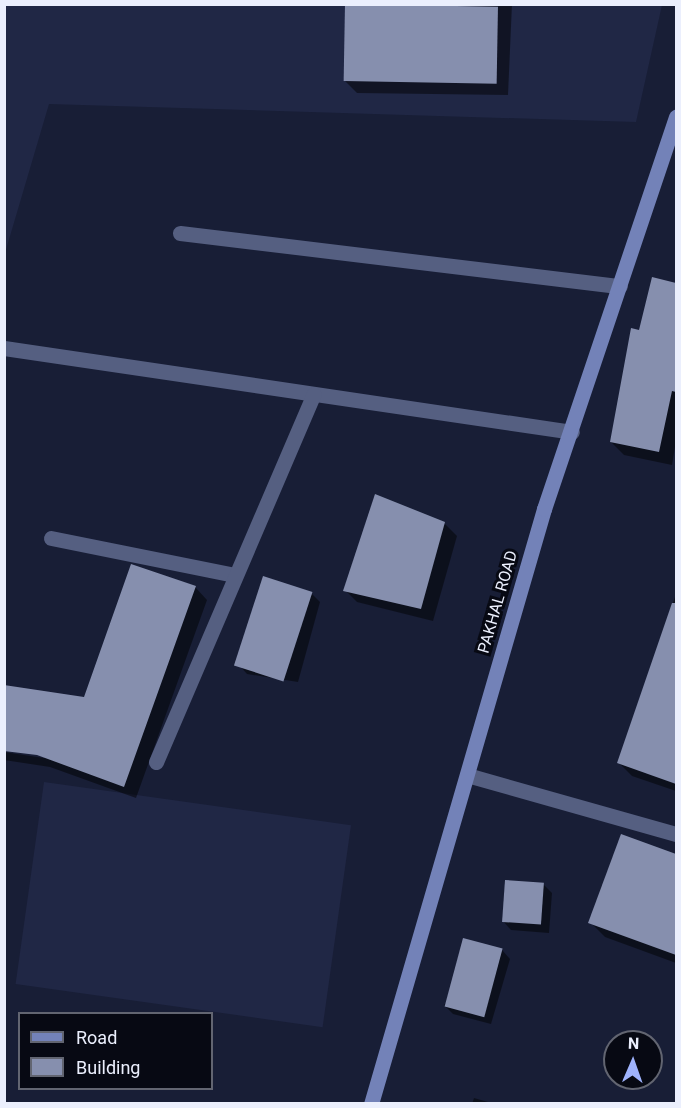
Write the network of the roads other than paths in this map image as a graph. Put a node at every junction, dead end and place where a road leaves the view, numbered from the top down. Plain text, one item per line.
1 (676, 117) edge
2 (180, 233) dead end
3 (620, 286) junction
4 (4, 348) edge
5 (314, 394) junction
6 (572, 432) junction
7 (51, 538) dead end
8 (235, 575) junction
9 (156, 762) dead end
10 (467, 775) junction
11 (676, 834) edge
12 (371, 1104) edge

1 - 3 street, PAKHAL ROAD
2 - 3 street
3 - 6 street, PAKHAL ROAD
4 - 5 street
5 - 6 street
5 - 8 street
6 - 10 street, PAKHAL ROAD
7 - 8 street
8 - 9 street
10 - 11 street
10 - 12 street, PAKHAL ROAD

